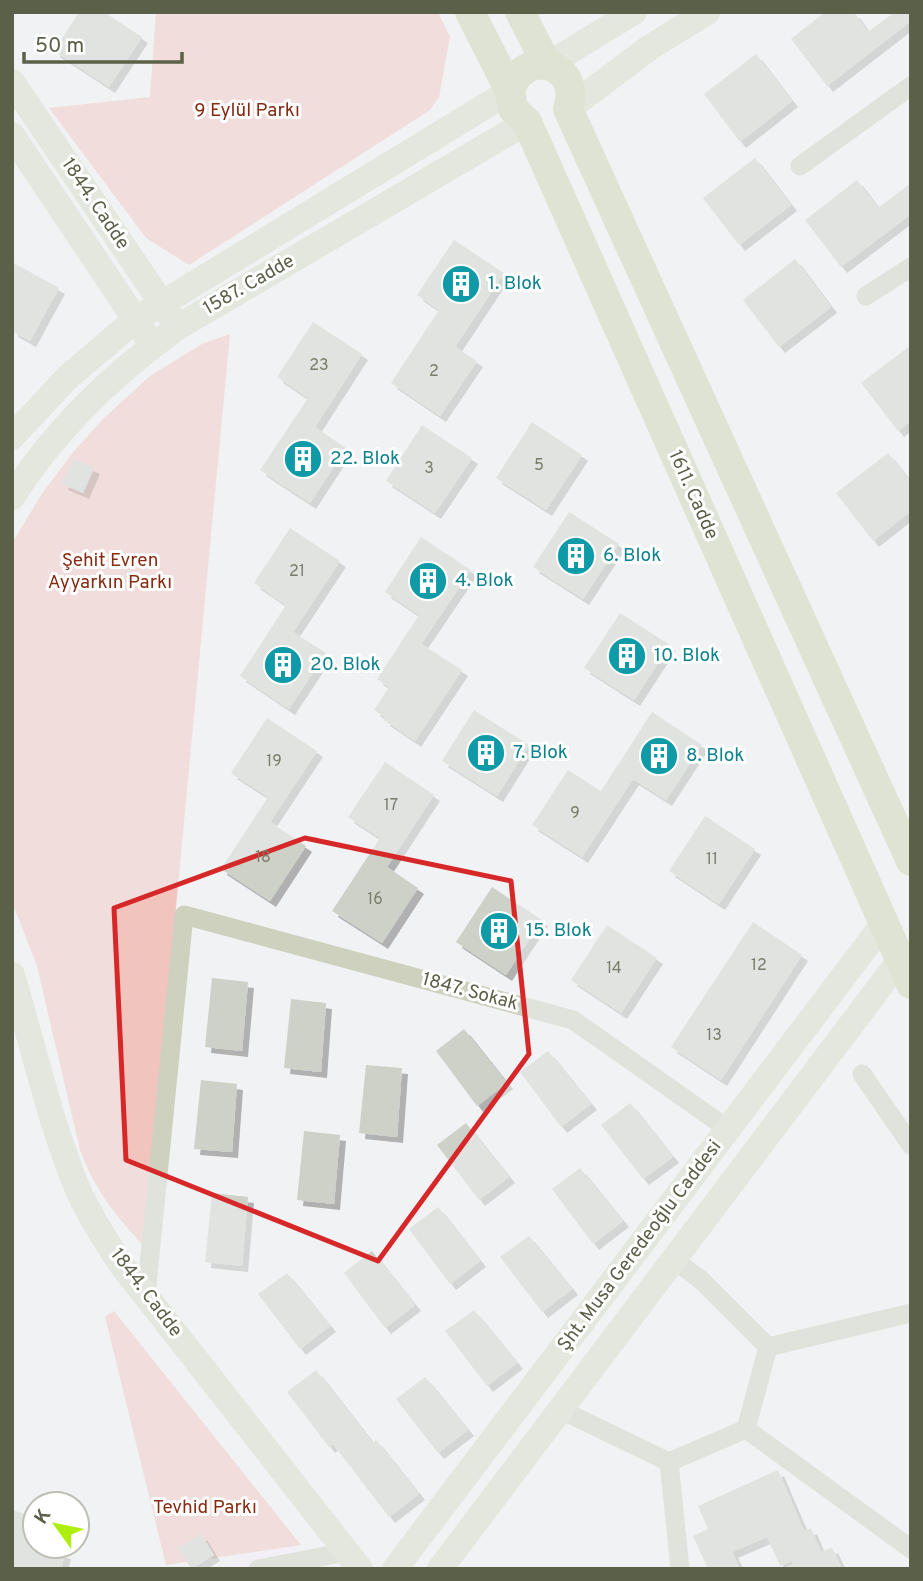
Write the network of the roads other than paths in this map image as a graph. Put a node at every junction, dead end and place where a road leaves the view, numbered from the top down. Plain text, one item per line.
1 (470, 12) edge
2 (520, 12) edge
3 (634, 12) edge
4 (708, 12) edge
5 (547, 65) junction
6 (12, 82) edge
7 (911, 86) edge
8 (510, 90) junction
9 (568, 109) junction
10 (527, 122) junction
11 (12, 135) edge
12 (800, 166) dead end
13 (911, 267) edge
14 (866, 296) dead end
15 (162, 303) junction
16 (135, 320) junction
17 (178, 327) junction
18 (152, 346) junction
19 (12, 437) edge
20 (12, 497) edge
21 (911, 861) edge
22 (884, 923) junction
23 (906, 972) edge
24 (12, 975) edge
25 (862, 1074) dead end
26 (728, 1129) junction
27 (911, 1144) edge
28 (674, 1260) junction
29 (146, 1295) junction
30 (911, 1313) edge
31 (768, 1347) junction
32 (561, 1410) junction
33 (746, 1429) junction
34 (670, 1462) junction
35 (911, 1549) edge
36 (348, 1563) edge
37 (258, 1569) edge
38 (395, 1569) edge
39 (440, 1569) edge
40 (680, 1569) edge

1 - 8 main road, 1611. Cadde
2 - 5 main road
3 - 5 street
4 - 9 street
5 - 8 main road
5 - 9 main road
6 - 15 street, 1844. Cadde
7 - 12 street
8 - 10 main road, 1611. Cadde
8 - 15 street, 1587. Cadde
9 - 10 main road
9 - 21 main road
10 - 17 street, 1587. Cadde
10 - 22 main road, 1611. Cadde
11 - 16 street, 1844. Cadde
13 - 14 street
15 - 16 street, 1587. Cadde
15 - 17 street, 1844. Cadde
16 - 18 street, 1844. Cadde
16 - 19 street, 1587. Cadde
17 - 18 street, 1587. Cadde
18 - 20 street, 1587. Cadde
22 - 23 main road, 1611. Cadde
22 - 26 street, Şht. Musa Geredeoğlu Caddesi
23 - 28 street, Şht. Musa Geredeoğlu Caddesi
24 - 29 street, 1844. Cadde
25 - 27 street
26 - 29 street, 1847. Sokak
26 - 38 street, Şht. Musa Geredeoğlu Caddesi
28 - 31 street
28 - 32 street, Şht. Musa Geredeoğlu Caddesi
29 - 36 street, 1844. Cadde
30 - 31 street
31 - 33 street
32 - 34 street
32 - 39 street, Şht. Musa Geredeoğlu Caddesi
33 - 34 street
33 - 35 street
34 - 40 street
36 - 37 street

